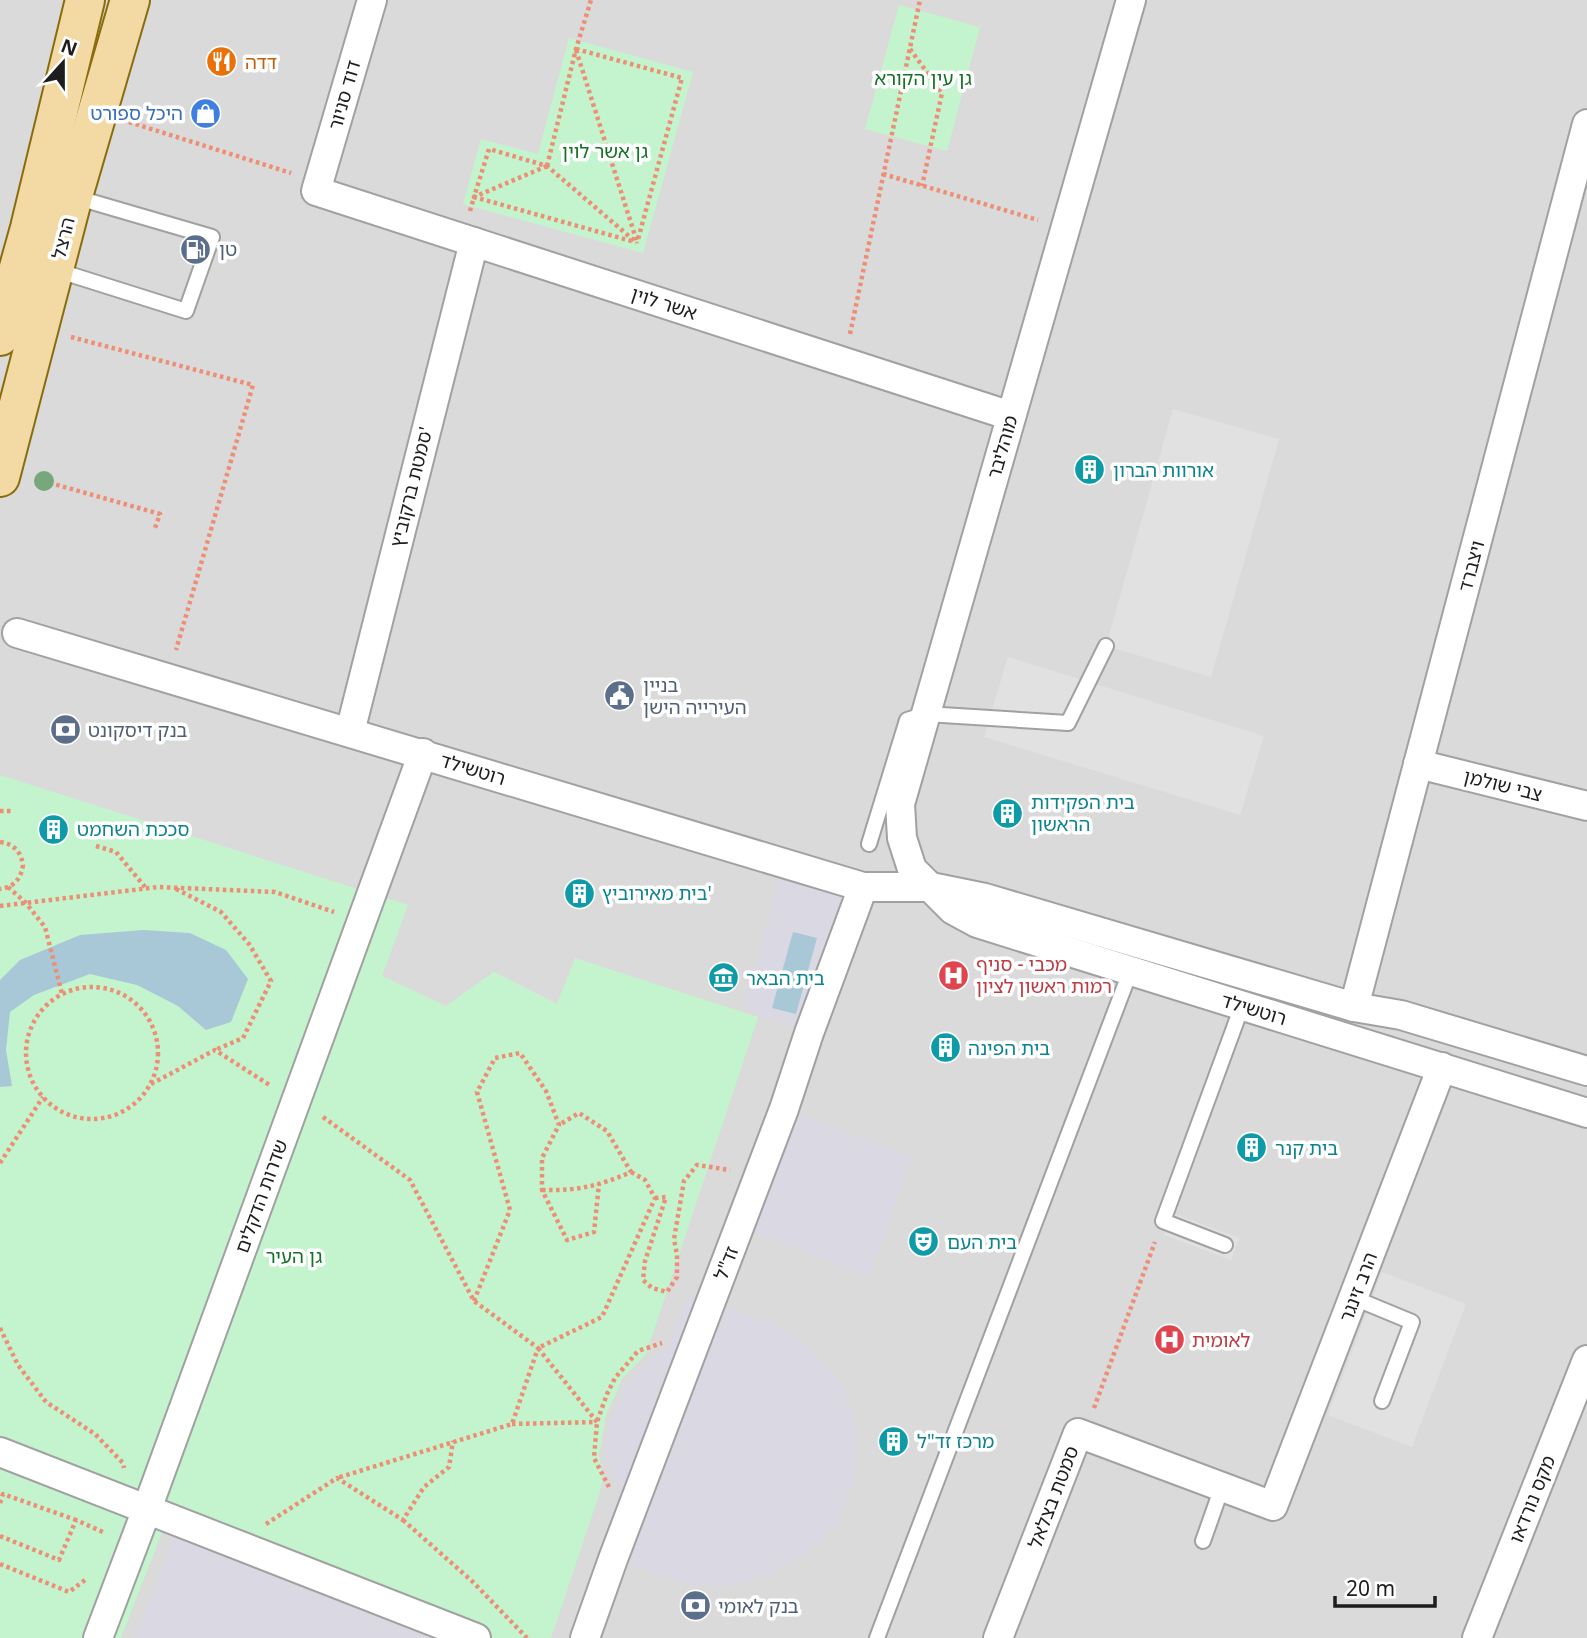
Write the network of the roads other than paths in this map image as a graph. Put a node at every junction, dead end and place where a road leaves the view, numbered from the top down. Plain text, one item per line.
1 (85, 0) edge
2 (130, 0) edge
3 (372, 0) edge
4 (1131, 0) edge
5 (1587, 124) edge
6 (316, 191) joint
7 (73, 196) junction
8 (468, 240) junction
9 (55, 270) junction
10 (0, 336) edge
11 (1011, 416) junction
12 (1, 473) edge
13 (17, 633) dead end
14 (1105, 646) dead end
15 (926, 714) junction
16 (350, 732) junction
17 (423, 753) junction
18 (1418, 764) junction
19 (1587, 806) edge
20 (869, 844) dead end
21 (863, 887) junction
22 (932, 887) junction
23 (1130, 972) junction
24 (1242, 1006) junction
25 (1354, 1007) junction
26 (1442, 1067) junction
27 (1587, 1071) edge
28 (1587, 1113) edge
29 (1225, 1245) dead end
30 (1354, 1298) junction
31 (1587, 1360) edge
32 (1382, 1401) dead end
33 (0, 1452) edge
34 (1222, 1488) junction
35 (138, 1506) junction
36 (1273, 1506) joint
37 (1203, 1541) dead end
38 (98, 1638) edge
39 (476, 1638) edge
40 (585, 1638) edge
41 (877, 1638) edge
42 (998, 1638) edge
43 (1477, 1638) edge

1 - 10 main road, הרצל
2 - 7 main road, הרצל
3 - 6 street, דוד סניור
4 - 11 street, מוהליבר
5 - 18 street, ויצברד
6 - 8 street, אשר לוין
7 - 9 main road, הרצל
7 - 9 lane
8 - 11 street, אשר לוין
8 - 16 street, סמטת ברקוביץ'
9 - 12 main road, הרצל
11 - 15 street, מוהליבר
13 - 16 street, רוטשילד
14 - 15 lane
15 - 20 lane
15 - 22 street, מוהליבר
16 - 17 street, רוטשילד
17 - 21 street, רוטשילד
17 - 35 street, שדרות הדקלים
18 - 19 street, צבי שולמן
18 - 25 street, ויצברד
21 - 22 street, רוטשילד
21 - 40 street, זד"ל
22 - 23 street, רוטשילד
22 - 25 street, רוטשילד
23 - 24 street, רוטשילד
23 - 41 lane
24 - 26 street, רוטשילד
24 - 29 lane
25 - 27 street, רוטשילד
26 - 28 street, רוטשילד
26 - 30 street, הרב זינגר
30 - 32 lane
30 - 36 street, הרב זינגר
31 - 43 street, מקס נורדאו
33 - 35 street
34 - 36 street, סמטת בצלאל
34 - 37 lane
34 - 42 street, סמטת בצלאל
35 - 38 street, שדרות הדקלים
35 - 39 street

